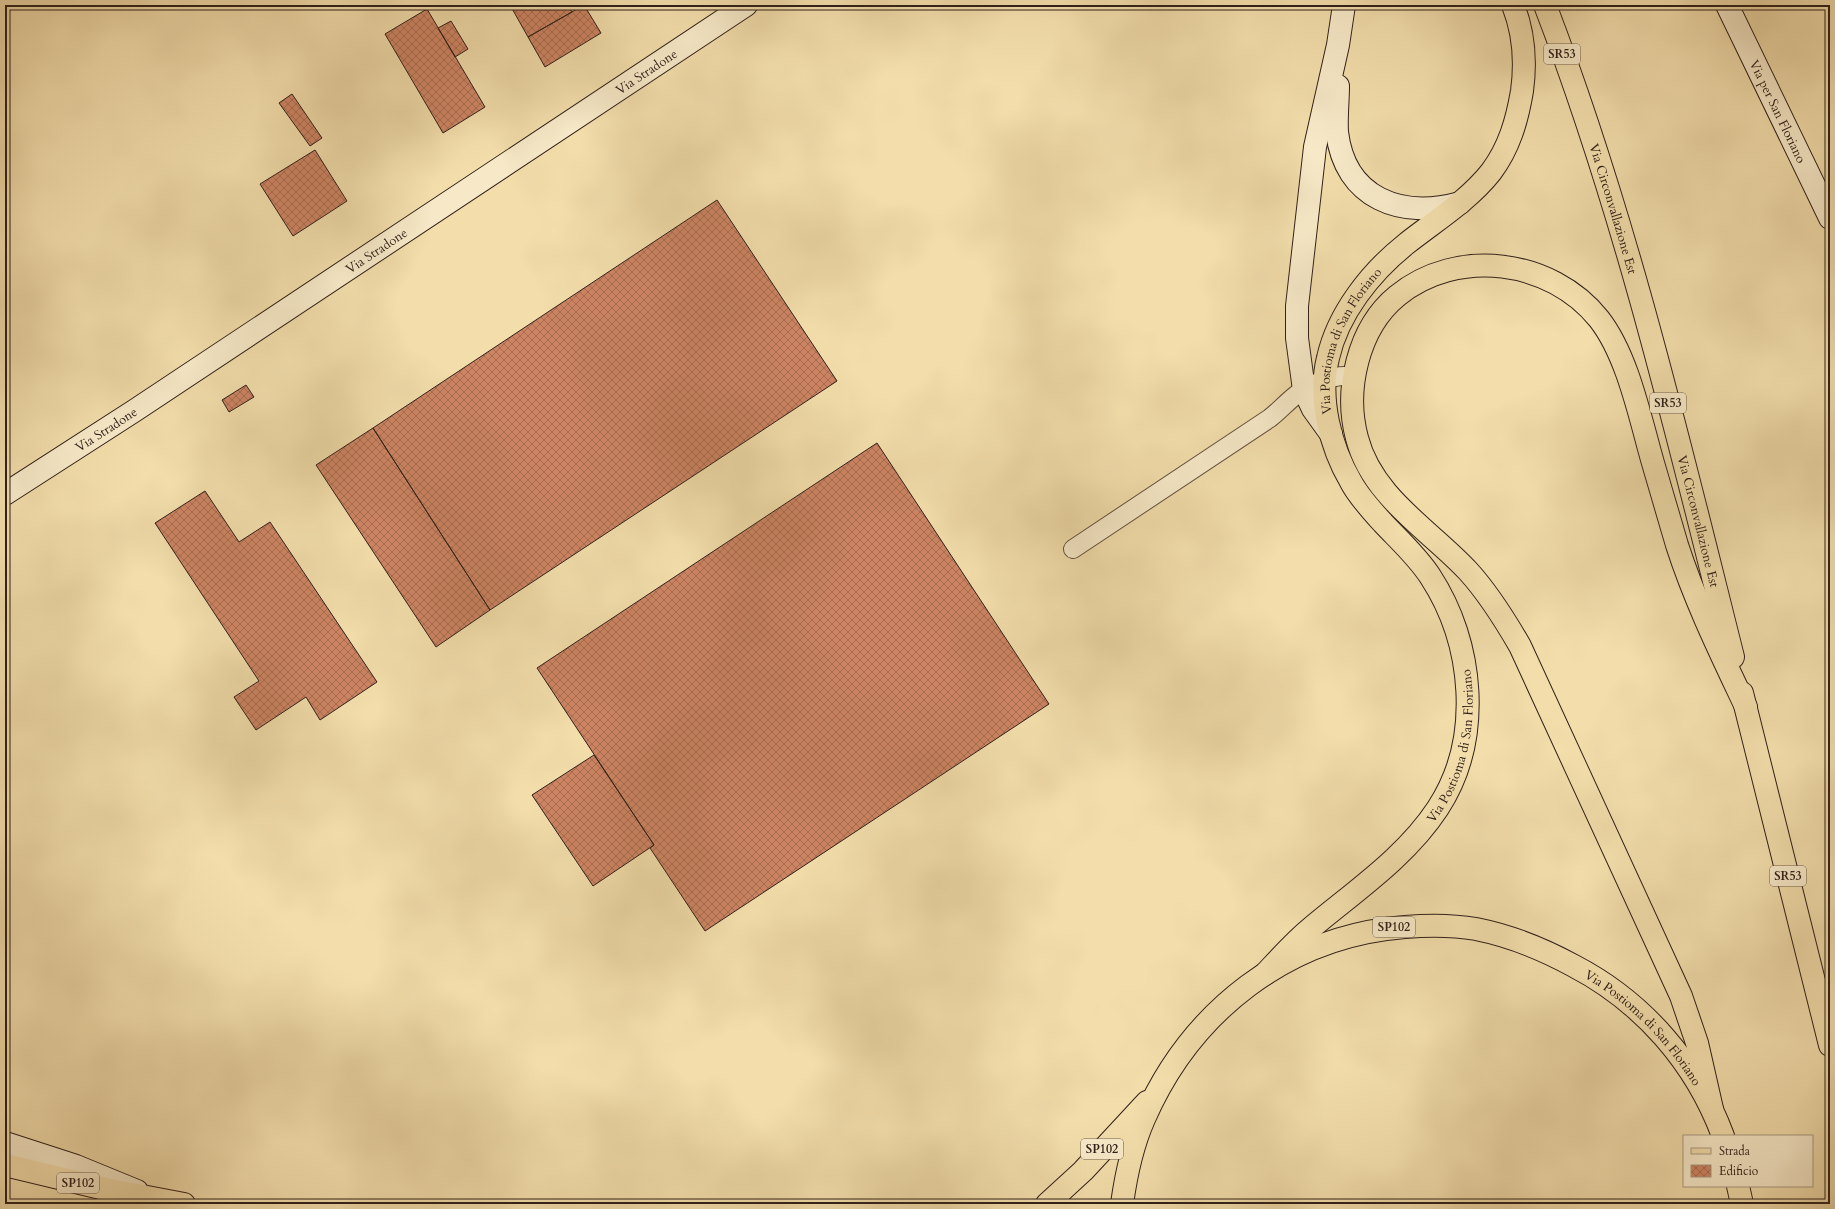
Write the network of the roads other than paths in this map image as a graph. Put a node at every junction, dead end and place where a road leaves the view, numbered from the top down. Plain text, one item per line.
1 (746, 5) edge
2 (1344, 5) edge
3 (1514, 5) edge
4 (1545, 5) edge
5 (1727, 5) edge
6 (1338, 45) junction
7 (1460, 203) junction
8 (1830, 218) edge
9 (1354, 378) junction
10 (1325, 380) junction
11 (1304, 390) junction
12 (1331, 434) junction
13 (5, 494) edge
14 (1073, 549) dead end
15 (1746, 707) junction
16 (1265, 974) junction
17 (1830, 1045) edge
18 (1156, 1092) junction
19 (1712, 1109) junction
20 (1723, 1135) edge
21 (5, 1143) edge
22 (5, 1165) edge
23 (1738, 1187) edge
24 (153, 1198) junction
25 (184, 1204) edge
26 (1047, 1204) edge
27 (1122, 1204) edge
28 (1742, 1204) edge

1 - 13 street, Via Stradone
2 - 6 street
3 - 7 main road, Via Postioma di San Floriano
4 - 15 main road, Via Circonvallazione Est / SR53
5 - 8 street, Via per San Floriano
6 - 7 street
6 - 11 street
7 - 10 main road, Via Postioma di San Floriano
9 - 10 lane
9 - 15 main road, Via Postioma di San Floriano
9 - 19 main road, Via Postioma di San Floriano
10 - 11 lane
10 - 12 main road, Via Postioma di San Floriano
11 - 12 street
11 - 14 lane
12 - 16 main road, Via Postioma di San Floriano
15 - 17 main road, Via Circonvallazione Est / SR53
16 - 18 main road, Via Postioma di San Floriano / SP102
16 - 19 main road, Via Postioma di San Floriano / SP102
18 - 26 main road, Via Postioma di San Floriano / SP102
18 - 27 main road, Via Postioma di San Floriano / SP102
19 - 20 main road, Via Postioma di San Floriano / SP102
21 - 24 street
22 - 24 main road, SP102
23 - 28 main road
24 - 25 main road, SP102

